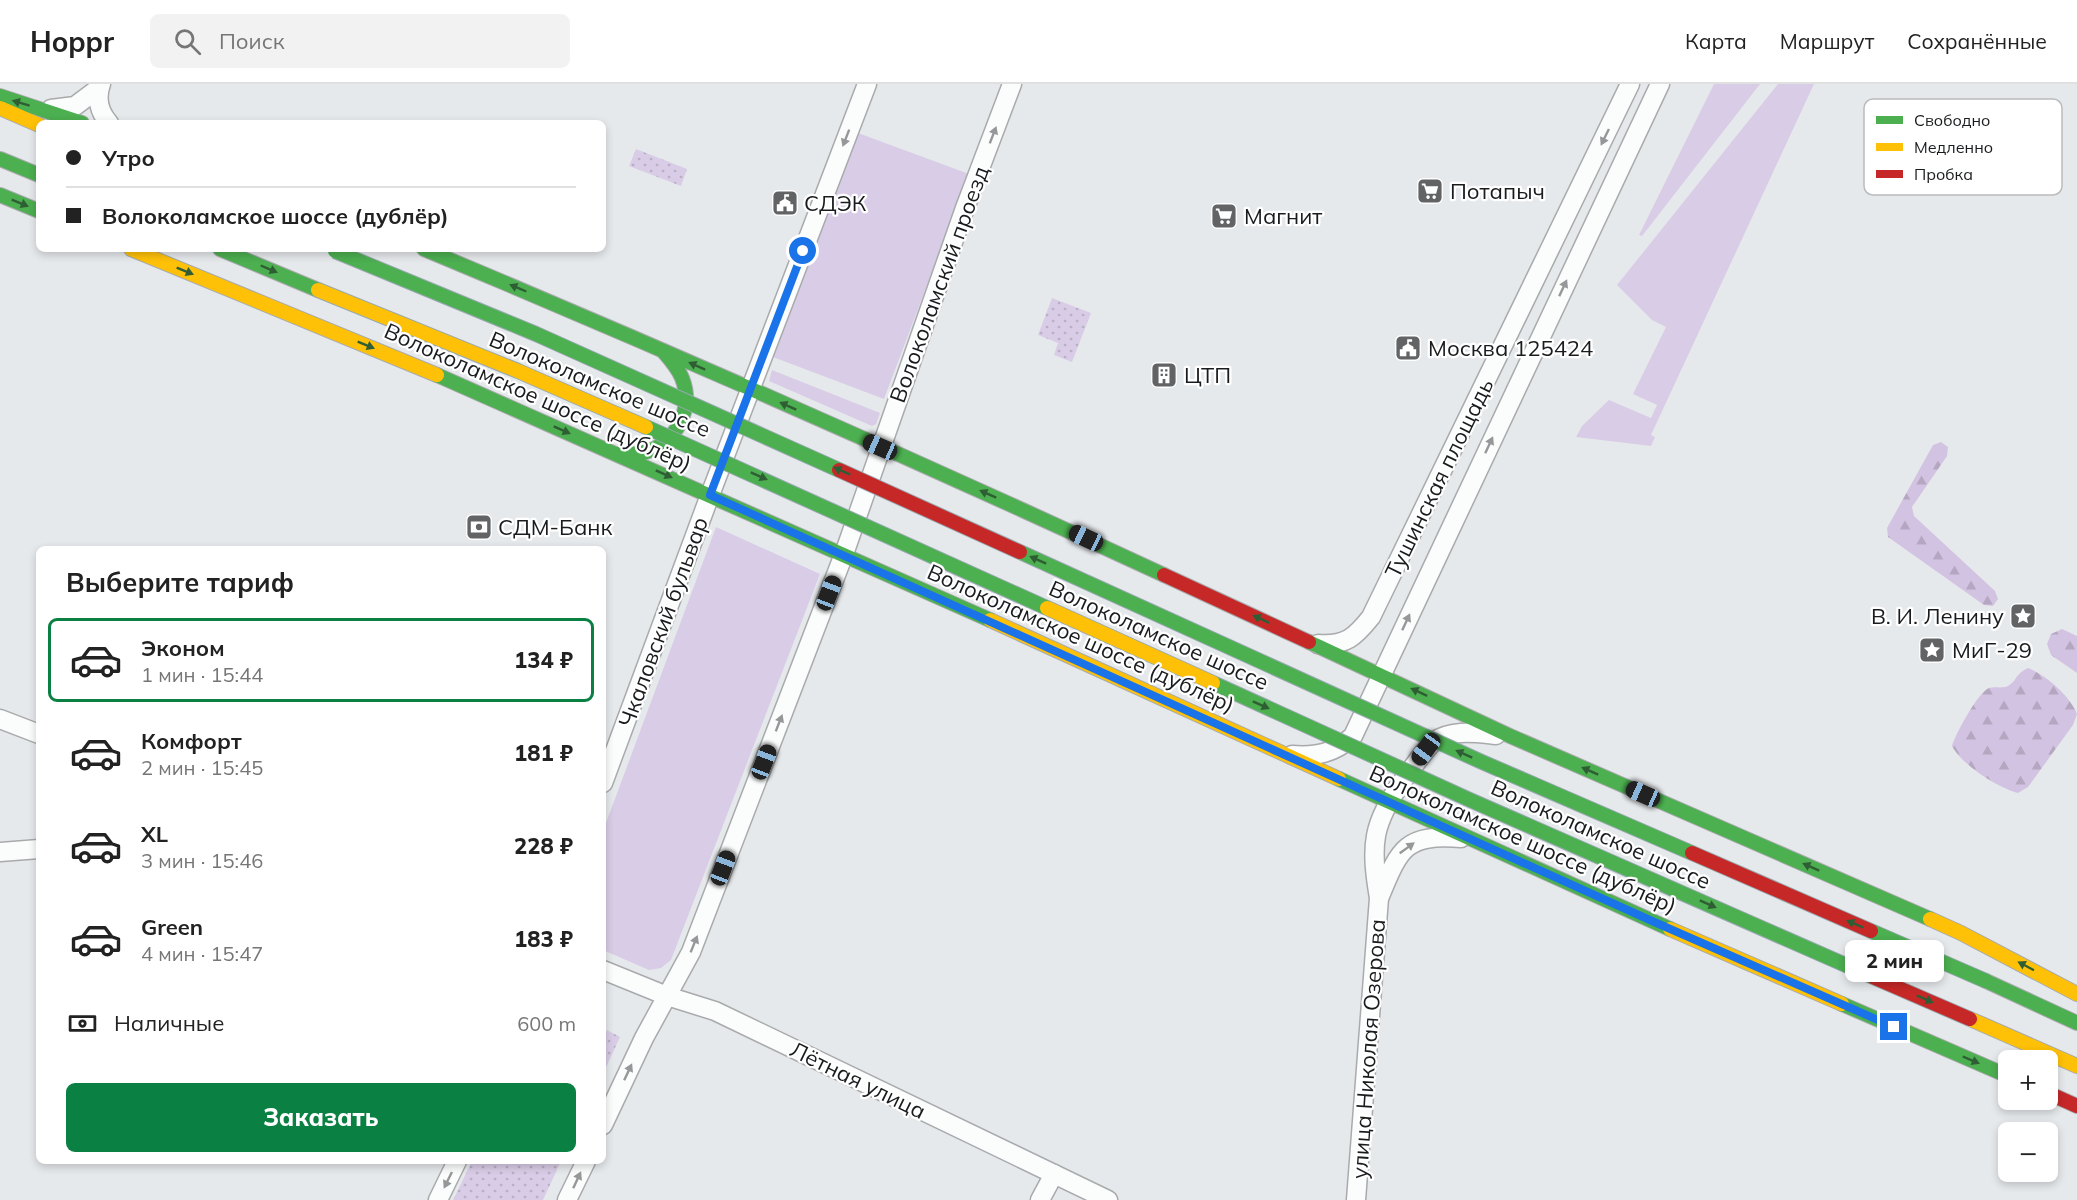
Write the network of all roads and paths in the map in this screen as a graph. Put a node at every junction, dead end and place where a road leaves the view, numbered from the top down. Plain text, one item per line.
1 (867, 84) edge
2 (1012, 84) edge
3 (1630, 84) edge
4 (1660, 84) edge
5 (100, 86) edge
6 (0, 96) edge
7 (0, 108) edge
8 (41, 117) edge
9 (62, 120) edge
10 (106, 120) edge
11 (0, 159) edge
12 (36, 174) edge
13 (0, 195) edge
14 (36, 210) edge
15 (138, 252) edge
16 (227, 252) edge
17 (337, 252) edge
18 (431, 252) edge
19 (663, 351) junction
20 (750, 389) junction
21 (880, 447) junction
22 (618, 454) junction
23 (710, 495) junction
24 (844, 554) junction
25 (1314, 644) junction
26 (1382, 675) junction
27 (0, 719) edge
28 (36, 733) edge
29 (1510, 736) junction
30 (1285, 754) junction
31 (606, 775) edge
32 (1388, 801) junction
33 (1472, 839) junction
34 (36, 849) edge
35 (0, 852) edge
36 (1379, 898) junction
37 (606, 971) edge
38 (2077, 994) edge
39 (667, 996) junction
40 (2077, 1023) edge
41 (2077, 1066) edge
42 (1998, 1072) edge
43 (2058, 1097) edge
44 (2077, 1106) edge
45 (606, 1119) edge
46 (456, 1164) edge
47 (585, 1164) edge
48 (1054, 1174) junction
49 (438, 1200) edge
50 (567, 1200) edge
51 (1040, 1200) edge
52 (1108, 1200) edge
53 (1356, 1200) edge

1 -> 20 street
21 -> 2 street, Волоколамский проезд
3 -> 25 street, Тушинская площадь
26 -> 4 street, Тушинская площадь
5 - 8 street
5 - 10 street
8 -> 6 street
7 - 8 street
8 - 9 street
11 - 12 street
13 -> 14 street
15 -> 22 street, Волоколамское шоссе (дублёр)
16 -> 41 street, Волоколамское шоссе, bridge
40 -> 17 street, Волоколамское шоссе, bridge
19 -> 18 street
20 -> 19 street
19 - 22 street
21 -> 20 street
20 - 23 street
21 - 24 street, Волоколамский проезд
25 -> 21 street
22 -> 23 street, Волоколамское шоссе (дублёр)
23 - 24 street, Волоколамское шоссе (дублёр)
23 - 31 street, Чкаловский бульвар
24 - 30 street, Волоколамское шоссе (дублёр)
39 -> 24 street
25 - 26 street
29 -> 26 street
26 - 30 street, Тушинская площадь
27 - 28 street
29 - 32 street, улица Николая Озерова
38 -> 29 street
30 - 32 street, Волоколамское шоссе (дублёр)
32 - 33 street, Волоколамское шоссе (дублёр)
32 - 36 street, улица Николая Озерова
36 -> 33 street, улица Николая Озерова
33 -> 42 street, Волоколамское шоссе (дублёр)
34 - 35 street
36 - 53 street, улица Николая Озерова
37 - 39 street, Лётная улица
45 -> 39 street
39 - 48 street, Лётная улица
43 - 44 street
46 -> 49 street
50 -> 47 street
48 - 51 street
48 - 52 street, Лётная улица

